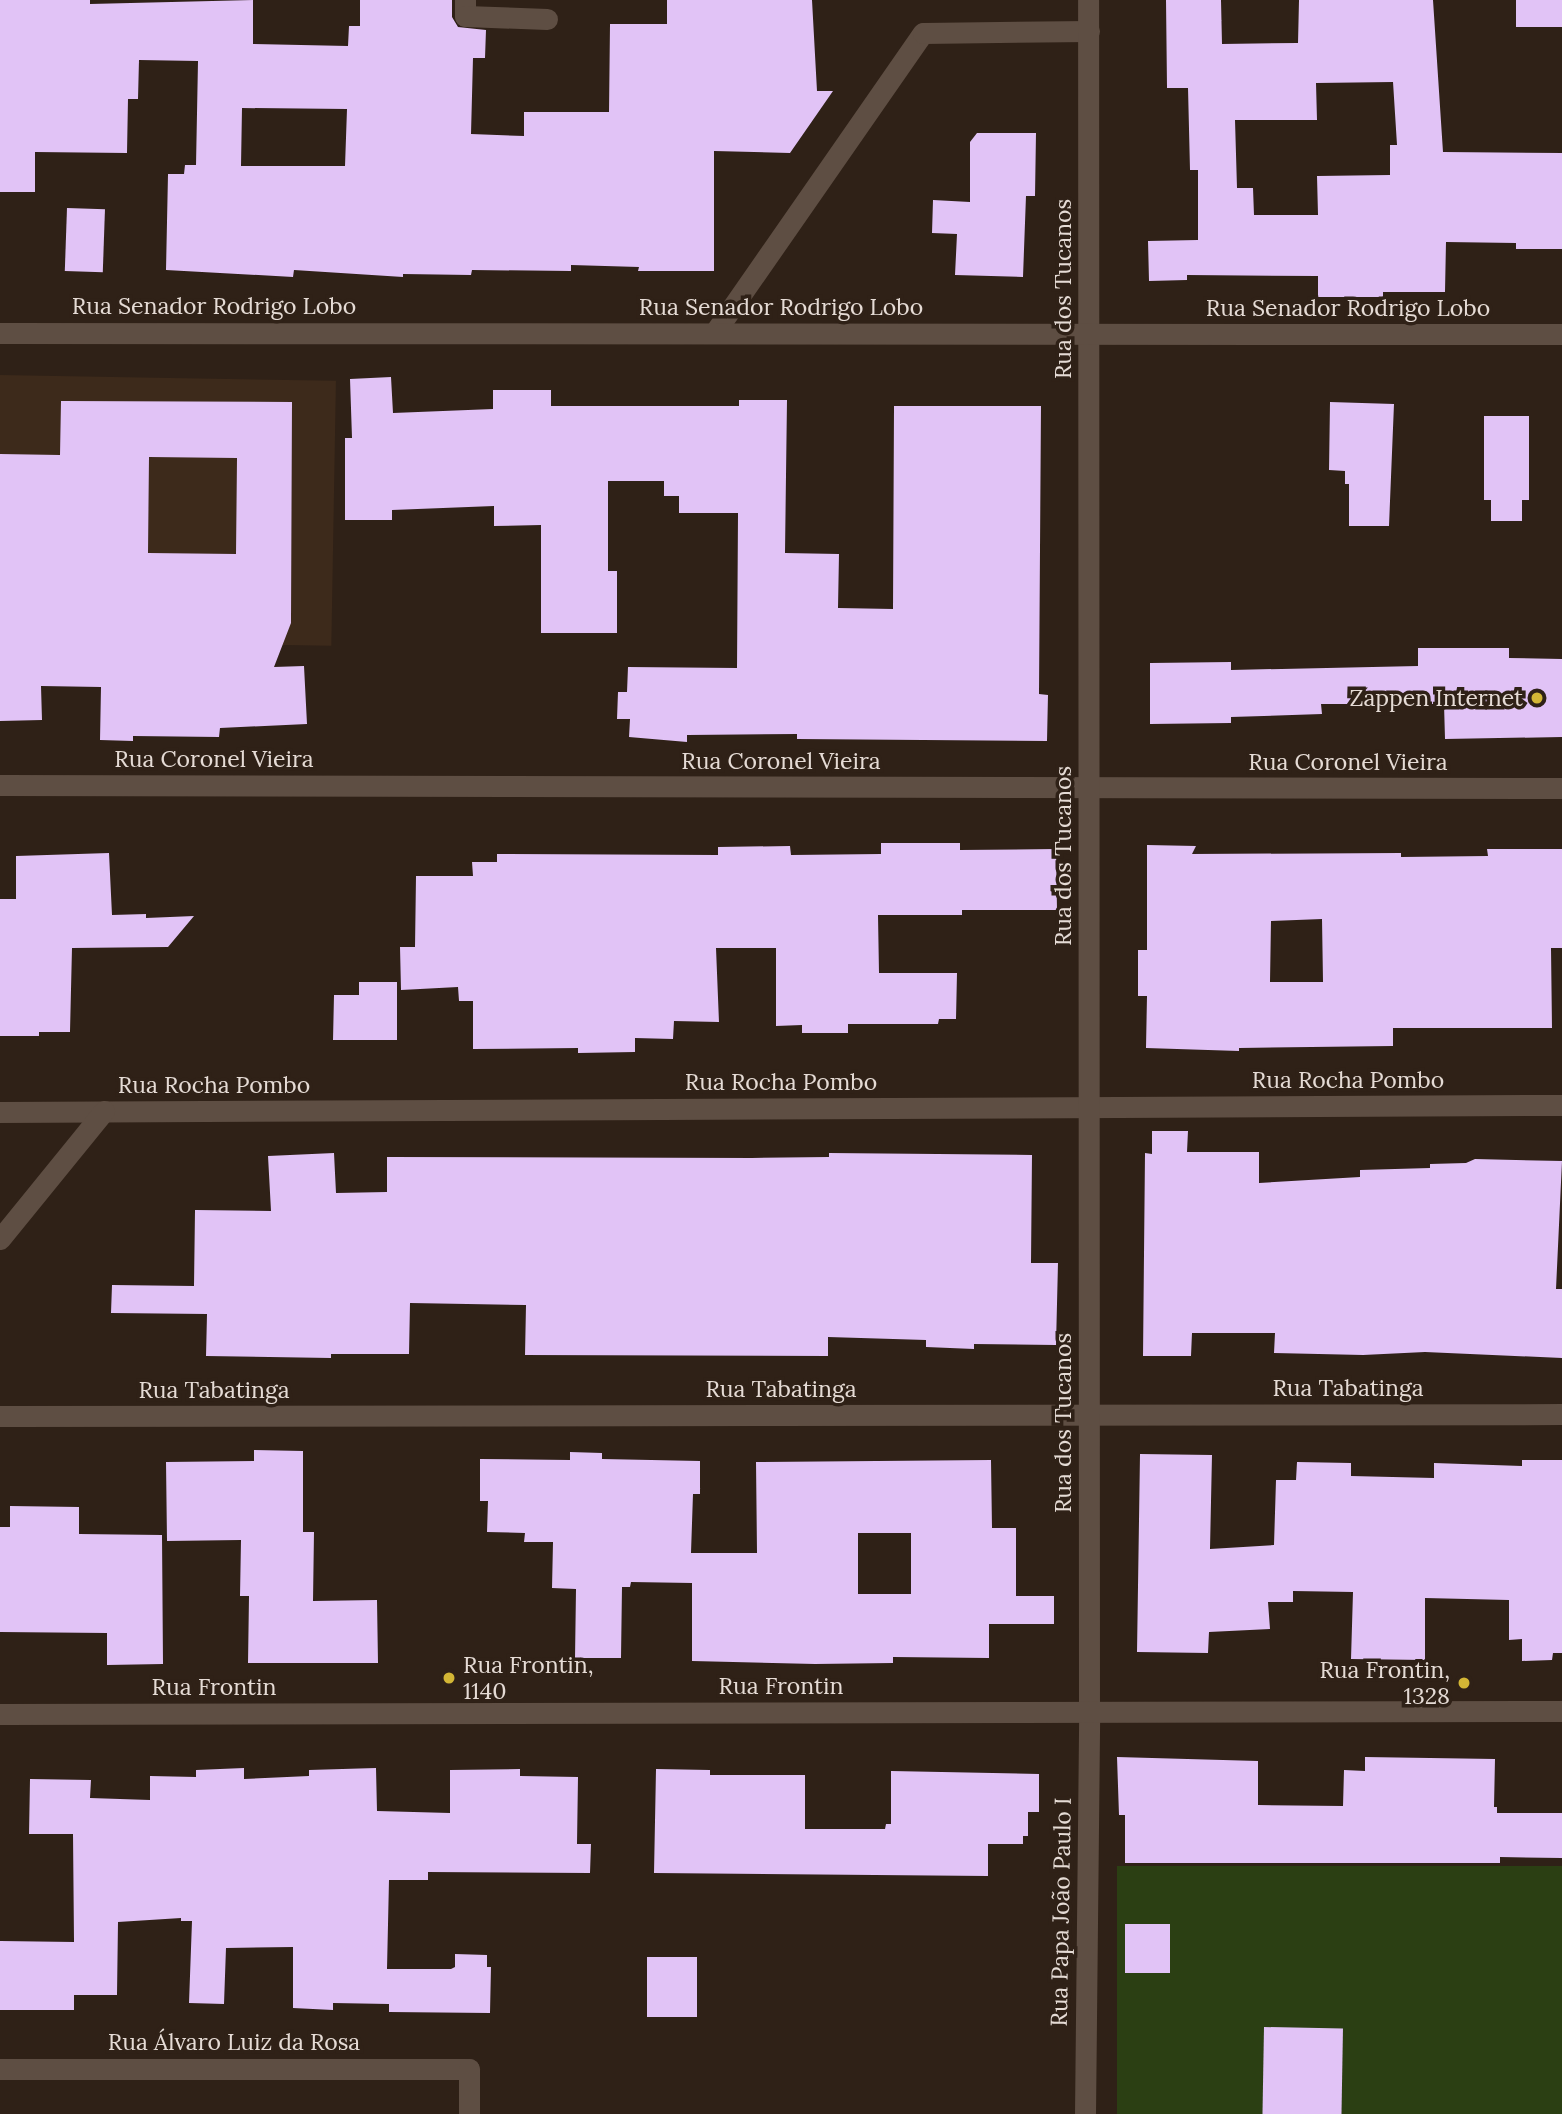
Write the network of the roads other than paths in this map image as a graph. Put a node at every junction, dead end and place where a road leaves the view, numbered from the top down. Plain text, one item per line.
1 (465, 0) edge
2 (1088, 0) edge
3 (547, 19) dead end
4 (1088, 32) junction
5 (715, 332) junction
6 (0, 333) edge
7 (1089, 334) junction
8 (1562, 334) edge
9 (0, 785) edge
10 (1562, 788) edge
11 (1089, 789) junction
12 (1562, 1105) edge
13 (1089, 1107) junction
14 (104, 1111) junction
15 (0, 1112) edge
16 (0, 1239) edge
17 (1562, 1414) edge
18 (1090, 1415) junction
19 (0, 1416) edge
20 (1090, 1711) junction
21 (1562, 1711) edge
22 (0, 1714) edge
23 (0, 2069) edge
24 (469, 2114) edge
25 (1085, 2114) edge

1 - 3 street
2 - 4 street, Rua dos Tucanos
4 - 5 street
4 - 7 street, Rua dos Tucanos
5 - 6 street, Rua Senador Rodrigo Lobo
5 - 7 street, Rua Senador Rodrigo Lobo
7 - 8 street, Rua Senador Rodrigo Lobo
7 - 11 street, Rua dos Tucanos
9 - 11 street, Rua Coronel Vieira
10 - 11 street, Rua Coronel Vieira
11 - 13 street, Rua dos Tucanos
12 - 13 street, Rua Rocha Pombo
13 - 14 street, Rua Rocha Pombo
13 - 18 street, Rua dos Tucanos
14 - 15 street, Rua Rocha Pombo
14 - 16 street
17 - 18 street, Rua Tabatinga
18 - 19 street, Rua Tabatinga
18 - 20 street, Rua dos Tucanos
20 - 21 street, Rua Frontin
20 - 22 street, Rua Frontin
20 - 25 street, Rua Papa João Paulo I
23 - 24 street, Rua Álvaro Luiz da Rosa

